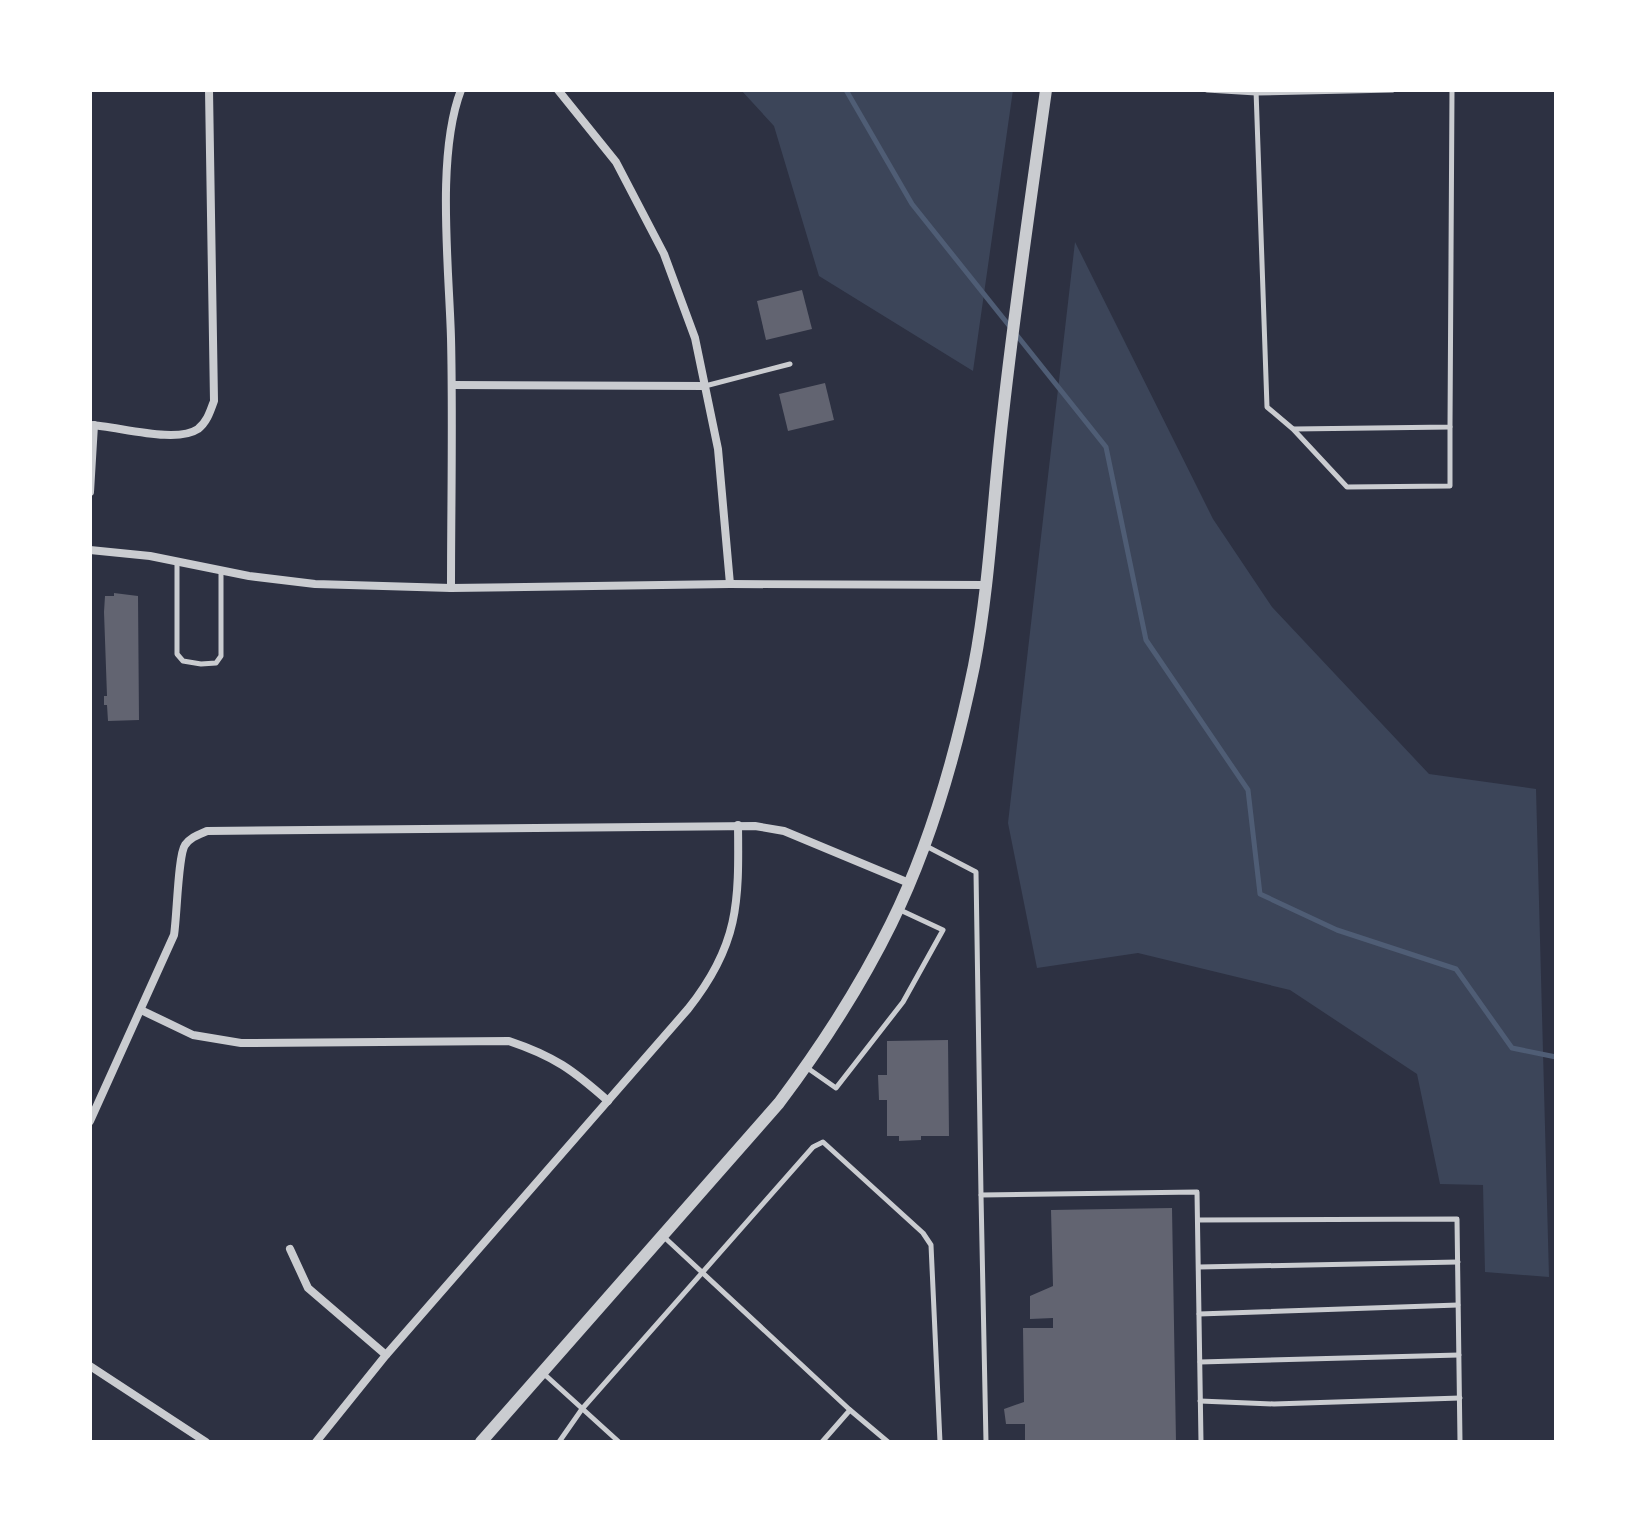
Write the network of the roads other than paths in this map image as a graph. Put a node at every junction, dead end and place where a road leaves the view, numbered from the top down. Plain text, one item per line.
1 (209, 90) edge
2 (461, 90) edge
3 (558, 90) edge
4 (1046, 90) edge
5 (1207, 90) edge
6 (1393, 90) edge
7 (1452, 90) edge
8 (1256, 92) edge
9 (790, 364) dead end
10 (452, 385) junction
11 (705, 386) junction
12 (92, 425) edge
13 (1450, 427) junction
14 (1293, 429) junction
15 (90, 492) edge
16 (90, 550) edge
17 (177, 561) junction
18 (221, 570) junction
19 (730, 584) junction
20 (985, 585) junction
21 (451, 588) junction
22 (738, 825) junction
23 (924, 845) junction
24 (909, 883) junction
25 (898, 909) junction
26 (141, 1010) junction
27 (806, 1067) junction
28 (608, 1101) junction
29 (90, 1121) edge
30 (981, 1195) junction
31 (1198, 1220) junction
32 (663, 1235) junction
33 (290, 1249) dead end
34 (1458, 1262) junction
35 (1198, 1267) junction
36 (703, 1273) junction
37 (1458, 1305) junction
38 (1199, 1314) junction
39 (386, 1355) junction
40 (1459, 1355) junction
41 (1200, 1362) junction
42 (90, 1366) edge
43 (542, 1372) junction
44 (1460, 1398) junction
45 (1200, 1401) junction
46 (582, 1409) junction
47 (850, 1410) junction
48 (489, 1439) edge
49 (206, 1442) edge
50 (316, 1442) edge
51 (559, 1442) edge
52 (619, 1442) edge
53 (822, 1442) edge
54 (888, 1442) edge
55 (940, 1442) edge
56 (986, 1442) edge
57 (1201, 1442) edge
58 (1460, 1442) edge

1 - 12 street
2 - 10 street
3 - 11 street
4 - 20 street
5 - 8 lane
6 - 8 lane
7 - 13 lane
8 - 14 lane
9 - 11 lane
10 - 11 street
10 - 21 street
11 - 19 street
12 - 15 street
13 - 14 lane
13 - 14 lane
16 - 17 street
17 - 18 street
17 - 18 lane
18 - 21 street
19 - 20 street
19 - 21 street
20 - 23 street
22 - 24 street
22 - 26 street
22 - 28 street
23 - 24 street
23 - 30 lane
24 - 25 street
25 - 27 street
25 - 27 lane
26 - 28 street
26 - 29 street
27 - 32 street
28 - 39 street
30 - 31 lane
30 - 56 lane
31 - 34 lane
31 - 35 lane
32 - 36 lane
32 - 43 street
33 - 39 street
34 - 35 lane
34 - 37 lane
35 - 38 lane
36 - 46 lane
36 - 47 lane
36 - 55 lane
37 - 38 lane
37 - 40 lane
38 - 41 lane
39 - 50 street
40 - 41 lane
40 - 44 lane
41 - 45 lane
42 - 49 street
43 - 46 lane
43 - 48 street
44 - 45 lane
44 - 58 lane
45 - 57 lane
46 - 51 lane
46 - 52 lane
47 - 53 lane
47 - 54 lane

